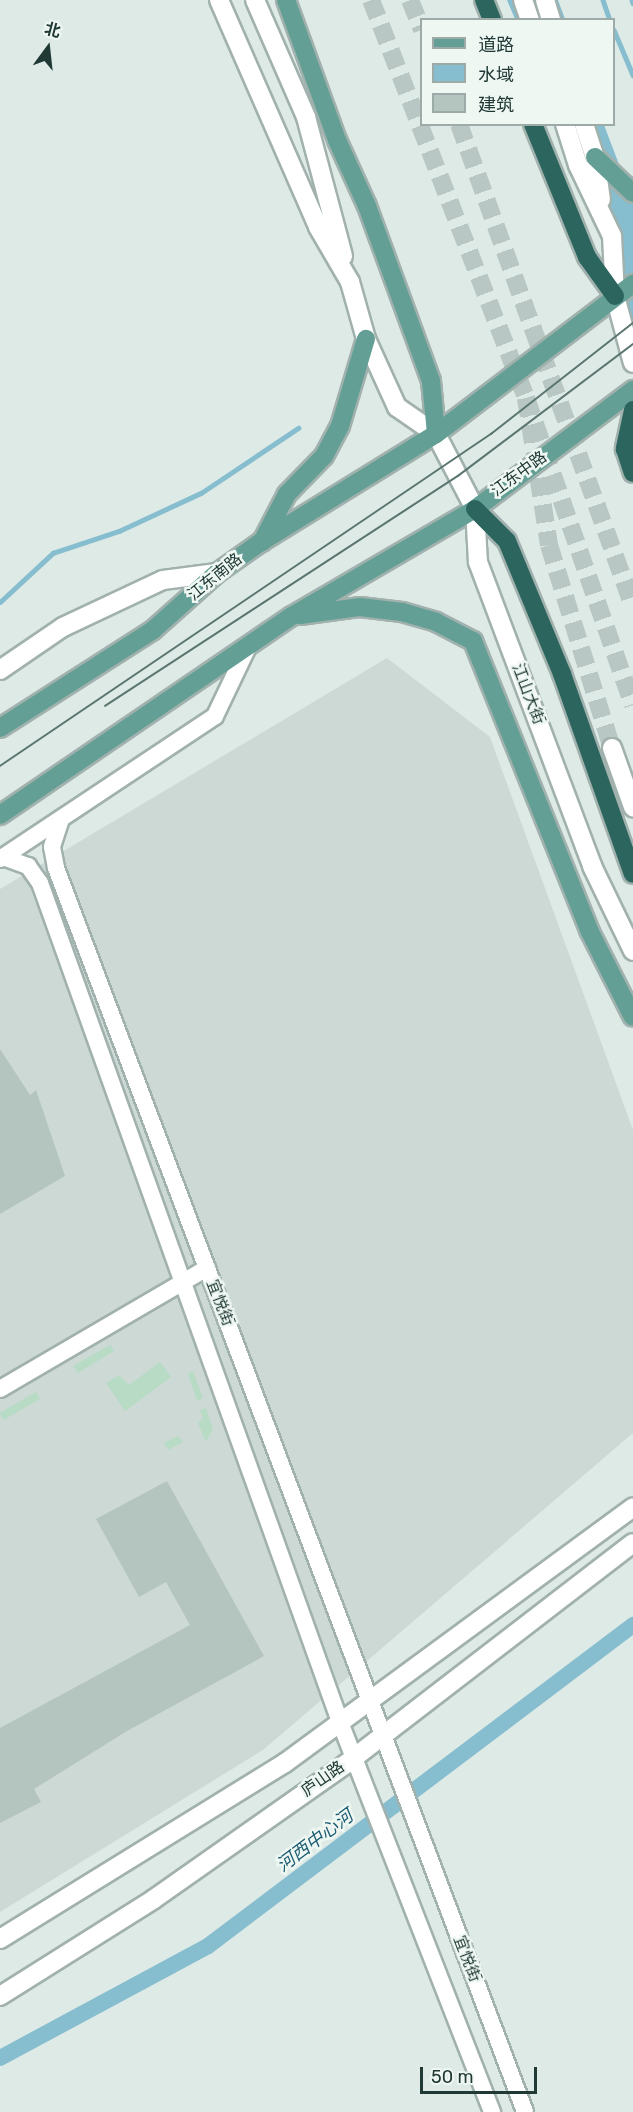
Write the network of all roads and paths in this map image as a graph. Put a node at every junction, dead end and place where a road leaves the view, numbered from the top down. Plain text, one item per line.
1 (219, 0) edge
2 (255, 0) edge
3 (286, 0) edge
4 (484, 0) edge
5 (524, 0) edge
6 (545, 0) edge
7 (491, 18) edge
8 (529, 18) edge
9 (550, 18) edge
10 (534, 126) edge
11 (566, 126) edge
12 (585, 126) edge
13 (596, 157) junction
14 (633, 193) edge
15 (602, 213) junction
16 (350, 282) junction
17 (633, 284) edge
18 (615, 296) junction
19 (366, 339) junction
20 (633, 363) edge
21 (633, 390) edge
22 (633, 410) edge
23 (436, 434) junction
24 (633, 473) edge
25 (475, 509) junction
26 (261, 542) junction
27 (217, 573) junction
28 (292, 616) junction
29 (248, 649) junction
30 (0, 670) edge
31 (0, 728) edge
32 (612, 748) tunnel mouth
33 (633, 807) edge
34 (0, 815) edge
35 (62, 819) junction
36 (2, 858) edge
37 (633, 874) edge
38 (633, 951) edge
39 (633, 1017) edge
40 (207, 1268) junction
41 (183, 1282) junction
42 (0, 1389) edge
43 (633, 1507) edge
44 (633, 1543) edge
45 (370, 1700) junction
46 (340, 1722) junction
47 (383, 1735) junction
48 (354, 1757) junction
49 (0, 1939) edge
50 (0, 1996) edge
51 (492, 2112) edge
52 (525, 2112) edge

1 - 16 main road
2 - 16 main road
3 - 23 main road
4 - 7 highway
5 - 8 main road
6 - 9 main road
10 - 18 highway
11 - 15 main road
12 - 13 main road
13 - 14 main road
13 - 15 main road
15 - 18 main road
16 - 19 main road
17 - 18 main road
18 - 20 main road
18 - 23 main road, 江东南路
19 - 23 main road
19 - 26 main road
21 - 25 main road, 江东中路
22 - 24 highway
23 - 25 main road, 江山大街
23 - 26 main road, 江东南路
25 - 28 main road, 江东中路
25 - 37 highway
25 - 38 main road, 江山大街
26 - 27 main road, 江东南路
27 - 30 main road
27 - 31 main road, 江东南路
28 - 29 main road
28 - 39 main road
29 - 34 main road
29 - 35 street
32 - 33 main road
35 - 36 street
35 - 40 street, 宜悦街
36 - 41 street, 宜悦街
40 - 41 street
40 - 45 street, 宜悦街
41 - 42 street
41 - 46 street, 宜悦街
43 - 45 main road
44 - 47 main road, 庐山路
45 - 46 main road
45 - 47 street, 宜悦街
46 - 48 street, 宜悦街
46 - 49 main road
47 - 48 main road, 庐山路
47 - 52 street, 宜悦街
48 - 50 main road, 庐山路
48 - 51 street, 宜悦街

